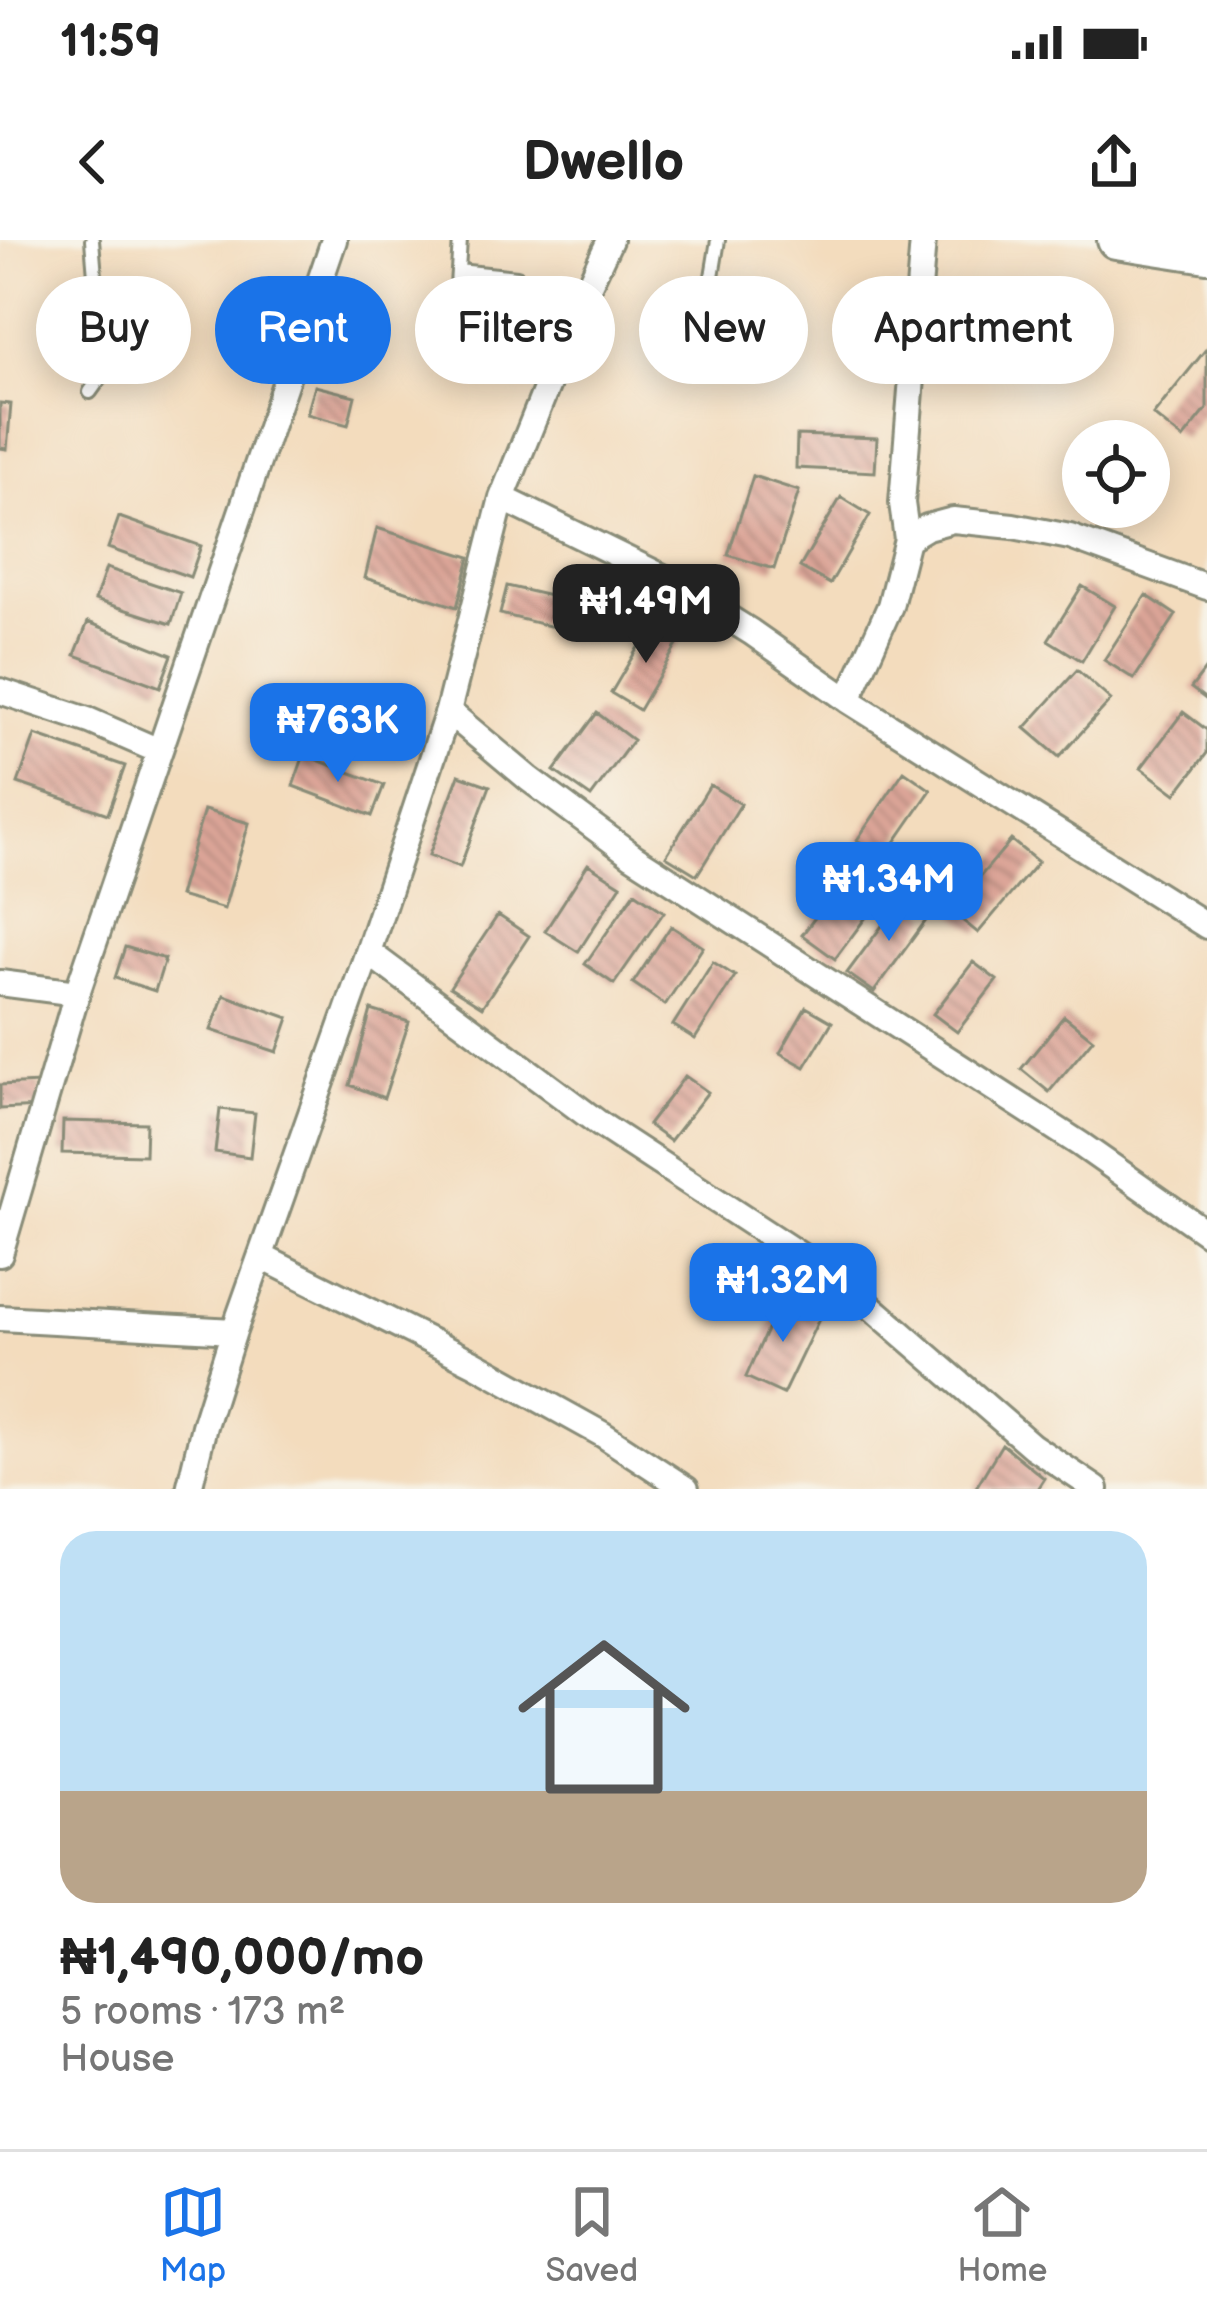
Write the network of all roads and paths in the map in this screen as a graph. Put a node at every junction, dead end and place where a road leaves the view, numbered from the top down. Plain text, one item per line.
1 (92, 240) edge
2 (334, 240) edge
3 (460, 240) edge
4 (610, 240) edge
5 (718, 240) edge
6 (923, 240) edge
7 (1116, 240) edge
8 (1207, 254) edge
9 (458, 271) junction
10 (458, 276) edge
11 (507, 276) edge
12 (712, 276) edge
13 (90, 392) dead end
14 (502, 498) junction
15 (907, 539) junction
16 (1207, 587) edge
17 (0, 691) edge
18 (848, 700) junction
19 (448, 711) junction
20 (159, 751) junction
21 (1207, 926) edge
22 (368, 952) junction
23 (0, 983) edge
24 (77, 993) junction
25 (1207, 1233) edge
26 (0, 1254) edge
27 (262, 1257) junction
28 (0, 1318) edge
29 (234, 1331) junction
30 (196, 1486) edge
31 (686, 1489) edge
32 (1096, 1489) edge

1 - 13 lane
2 - 20 street
3 - 9 lane
4 - 14 street
5 - 12 lane
6 - 15 street
7 - 8 street
9 - 10 lane
9 - 11 lane
14 - 18 street
14 - 19 street
15 - 16 street
15 - 18 street
17 - 20 street
18 - 21 street
19 - 22 street
19 - 25 street
20 - 24 street
22 - 27 street
22 - 32 street
23 - 24 street
24 - 26 street
27 - 29 street
27 - 31 street
28 - 29 street
29 - 30 street

